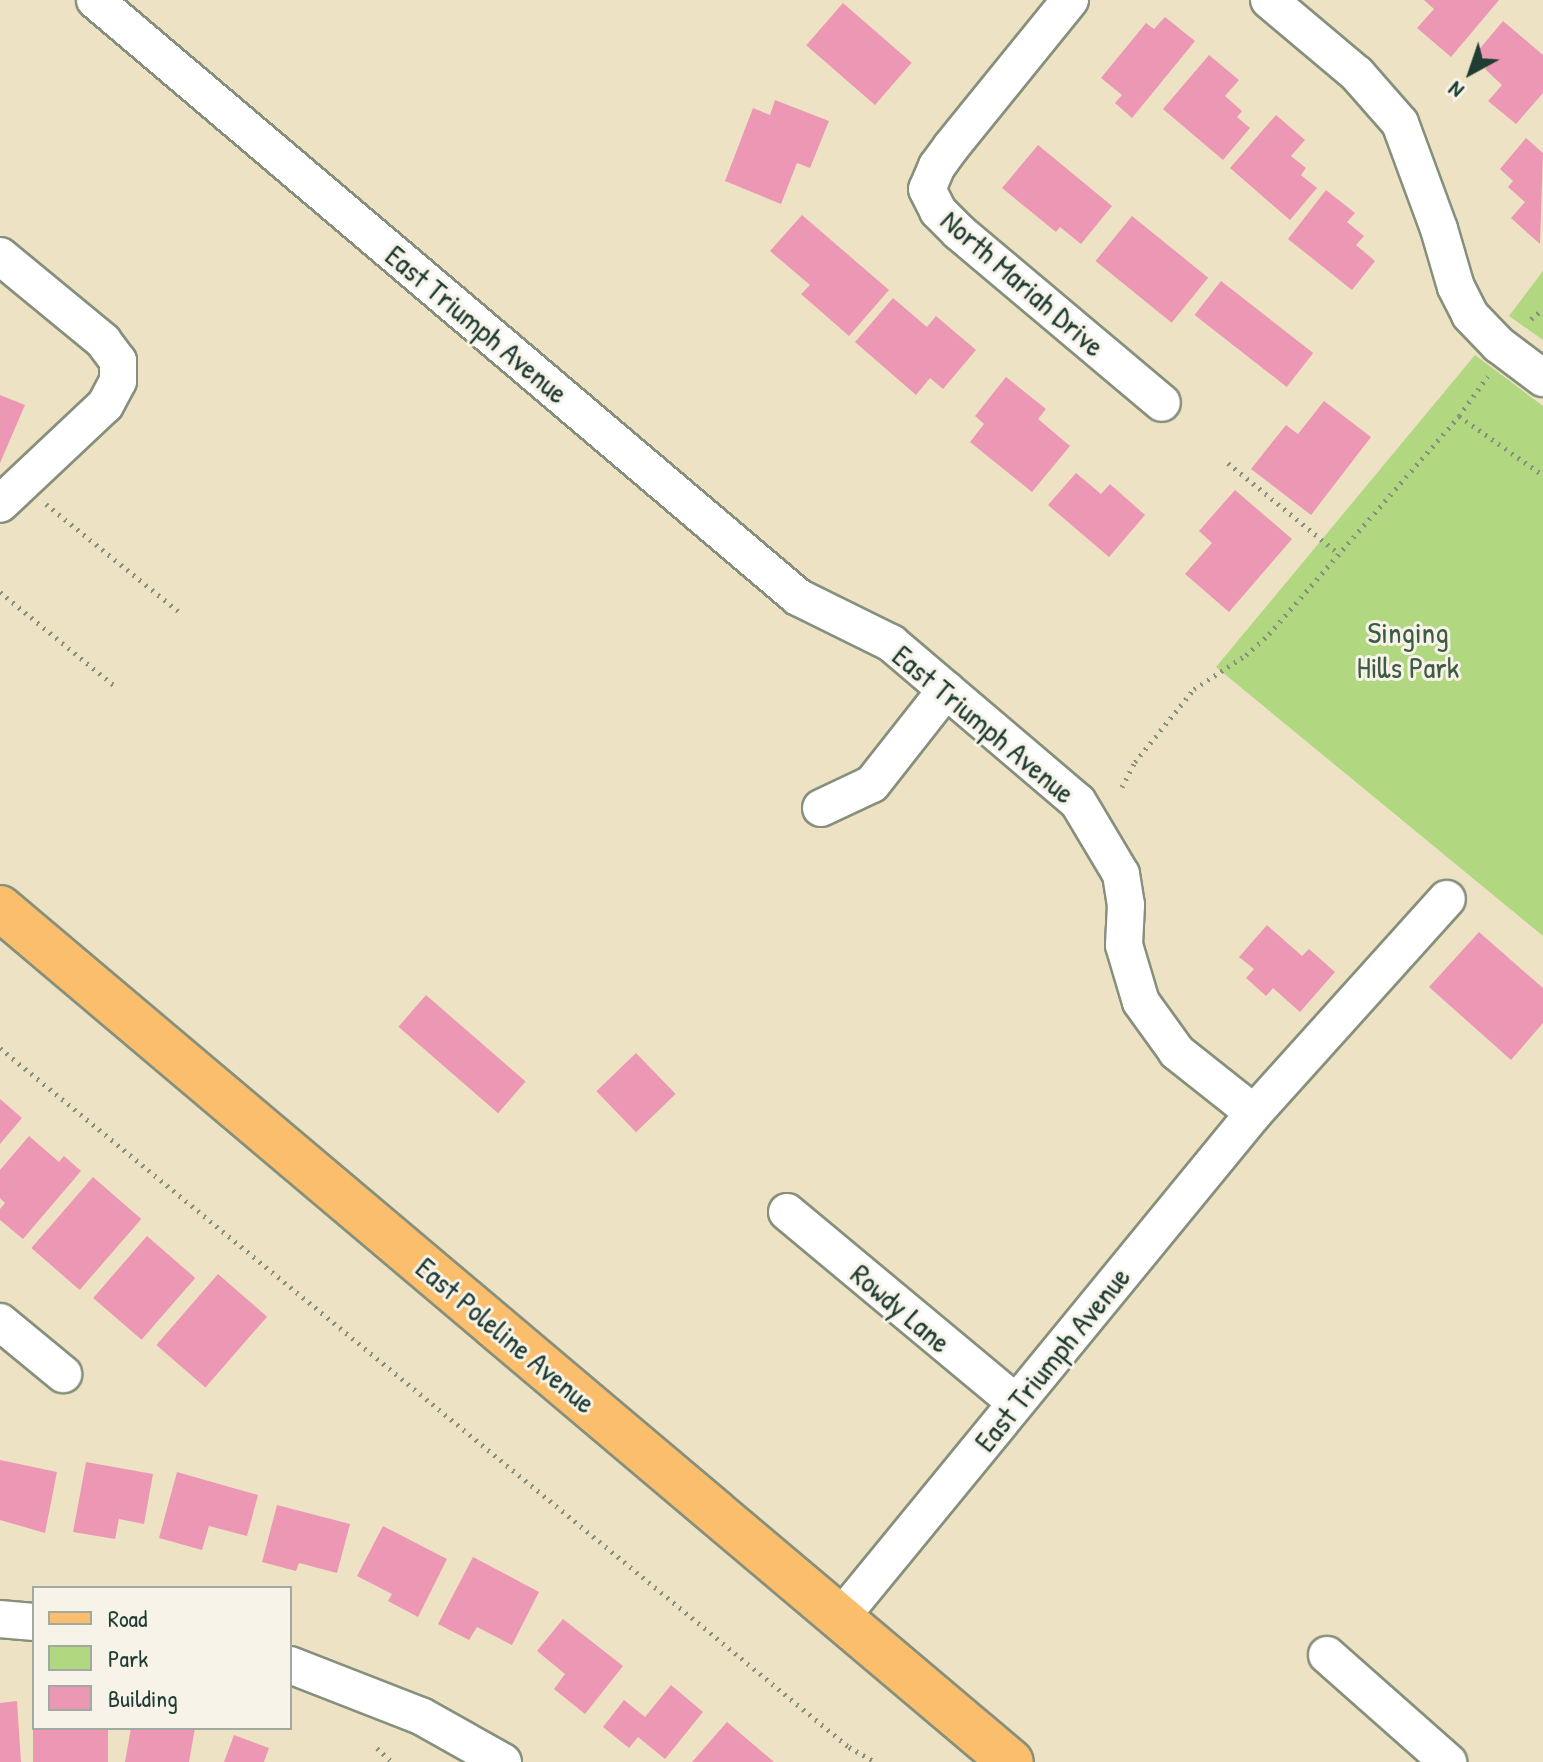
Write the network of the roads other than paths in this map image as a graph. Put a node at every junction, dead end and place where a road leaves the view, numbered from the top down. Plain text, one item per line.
1 (95, 0) edge
2 (1070, 0) edge
3 (1269, 0) edge
4 (0, 256) edge
5 (1543, 378) edge
6 (1162, 403) dead end
7 (4, 499) edge
8 (946, 690) junction
9 (821, 808) dead end
10 (1447, 899) dead end
11 (0, 908) edge
12 (1254, 1113) junction
13 (787, 1212) dead end
14 (0, 1322) edge
15 (63, 1374) dead end
16 (1016, 1403) junction
17 (841, 1617) junction
18 (0, 1619) edge
19 (32, 1622) edge
20 (1327, 1655) dead end
21 (292, 1665) edge
22 (503, 1762) edge
23 (1011, 1762) edge
24 (1448, 1762) edge

1 - 8 street, East Triumph Avenue
2 - 6 street, North Mariah Drive
3 - 5 street
4 - 7 street
8 - 9 street
8 - 12 street, East Triumph Avenue
10 - 12 street
11 - 17 main road, East Poleline Avenue
12 - 16 street, East Triumph Avenue
13 - 16 street, Rowdy Lane
14 - 15 street
16 - 17 street, East Triumph Avenue
17 - 23 main road, East Poleline Avenue
18 - 19 street
20 - 24 street
21 - 22 street

